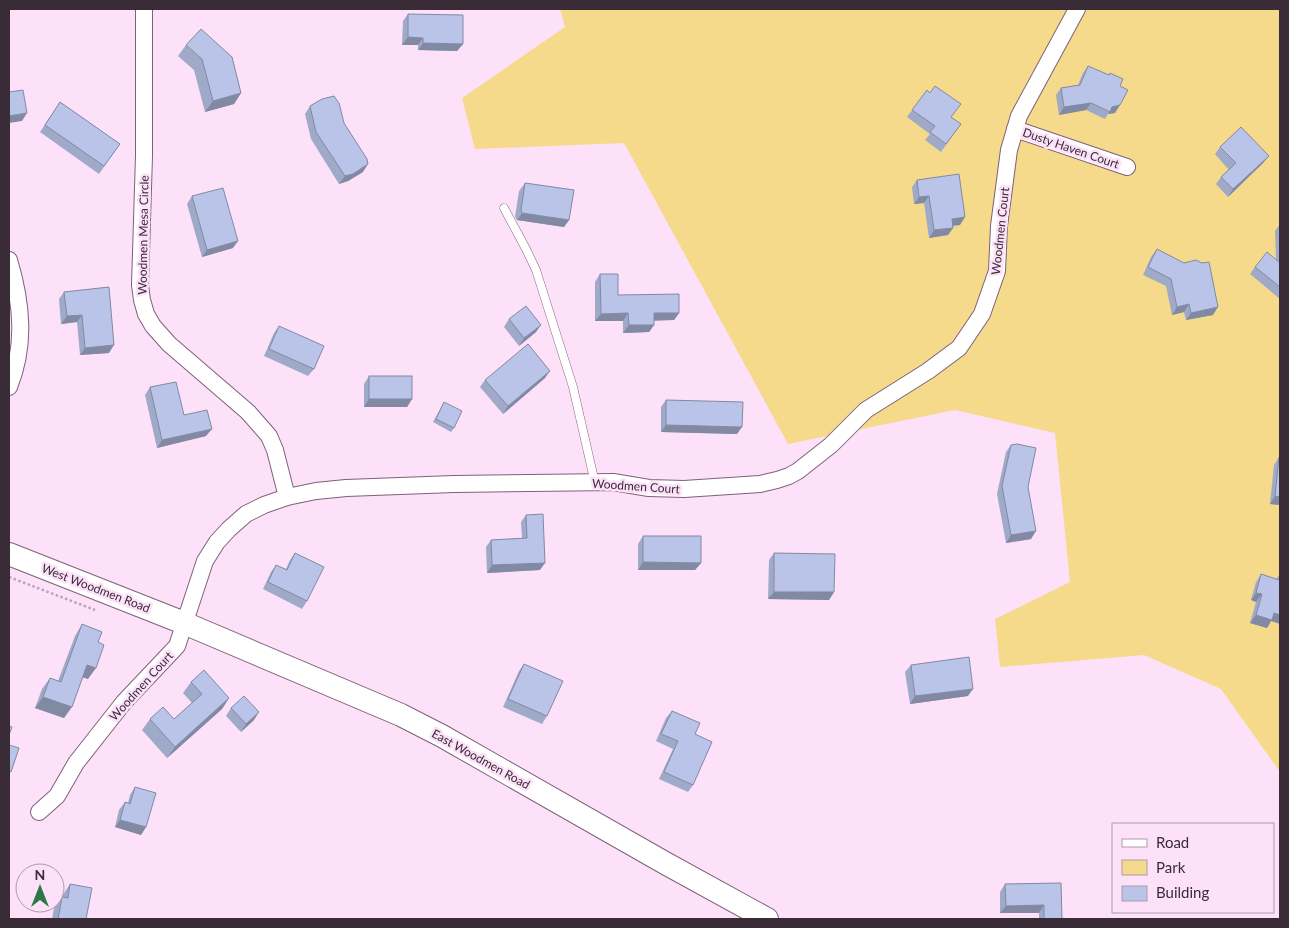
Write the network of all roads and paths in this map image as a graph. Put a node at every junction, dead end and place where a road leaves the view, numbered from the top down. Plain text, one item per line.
1 (144, 9) edge
2 (1077, 9) edge
3 (1015, 129) junction
4 (1128, 167) dead end
5 (504, 208) dead end
6 (9, 260) edge
7 (9, 387) edge
8 (595, 483) junction
9 (287, 497) junction
10 (9, 554) edge
11 (9, 577) edge
12 (101, 612) dead end
13 (184, 623) junction
14 (39, 812) dead end
15 (767, 919) edge

1 - 9 street, Woodmen Mesa Circle
2 - 3 street, Woodmen Court
3 - 4 street, Dusty Haven Court
3 - 8 street, Woodmen Court
5 - 8 lane
6 - 7 street
8 - 9 street, Woodmen Court
9 - 13 street, Woodmen Court
10 - 13 main road, West Woodmen Road
11 - 12 path
13 - 14 street, Woodmen Court
13 - 15 main road, East Woodmen Road

